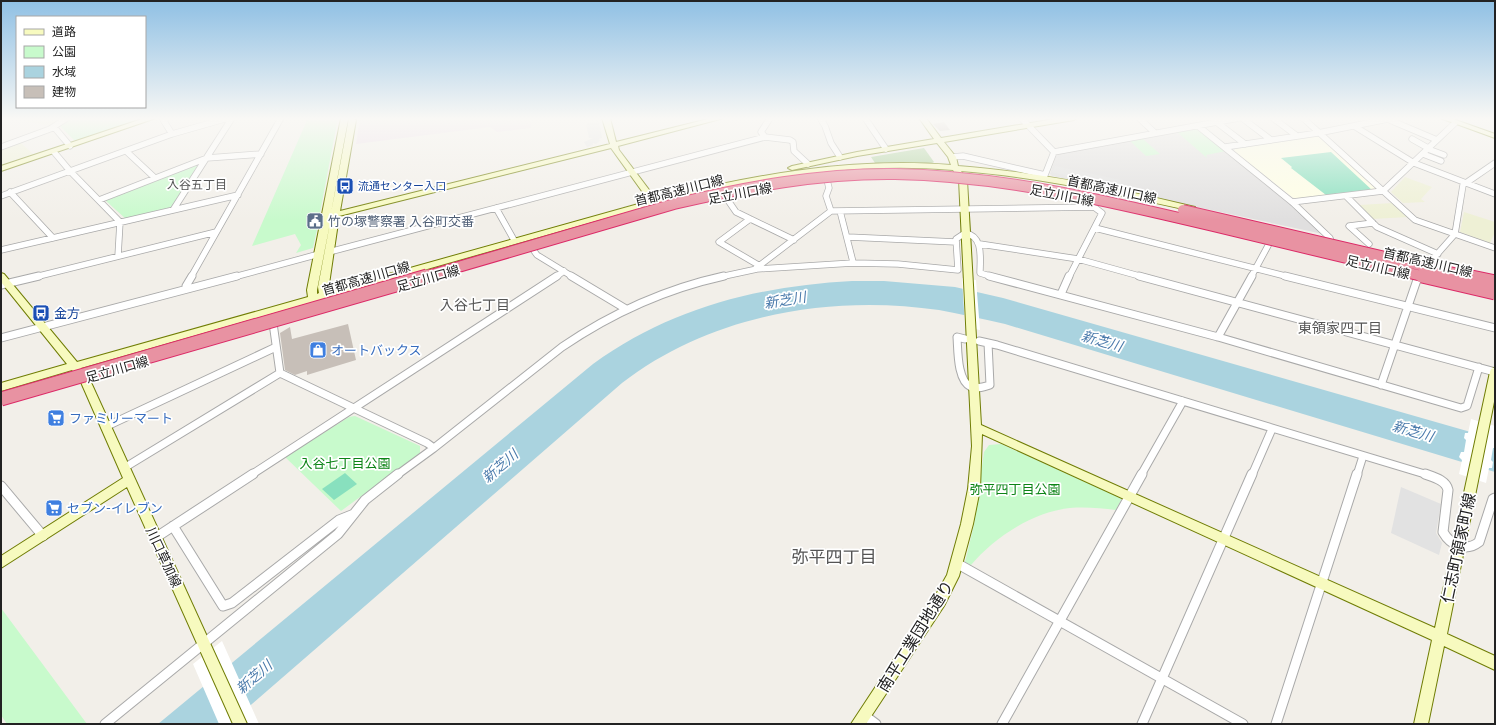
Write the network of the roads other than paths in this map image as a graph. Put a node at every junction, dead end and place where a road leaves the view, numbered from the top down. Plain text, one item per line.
1 (54, 152) joint
2 (124, 152) edge
3 (127, 152) edge
4 (211, 152) edge
5 (340, 152) edge
6 (344, 152) edge
7 (586, 152) edge
8 (618, 152) edge
9 (709, 152) edge
10 (795, 152) edge
11 (837, 152) edge
12 (870, 152) edge
13 (882, 152) edge
14 (942, 152) edge
15 (947, 152) edge
16 (1054, 152) edge
17 (1231, 152) edge
18 (1339, 152) edge
19 (1396, 152) edge
20 (1425, 152) edge
21 (1436, 152) edge
22 (261, 154) joint
23 (1423, 154) junction
24 (1444, 155) dead end
25 (840, 157) junction
26 (952, 157) junction
27 (207, 158) junction
28 (1441, 161) dead end
29 (1414, 163) junction
30 (1495, 163) edge
31 (808, 164) junction
32 (955, 167) junction
33 (1, 169) edge
34 (824, 169) junction
35 (70, 171) junction
36 (632, 172) junction
37 (1045, 176) junction
38 (155, 178) junction
39 (742, 180) junction
40 (827, 180) junction
41 (963, 180) junction
42 (1465, 183) junction
43 (1383, 191) junction
44 (10, 192) junction
45 (1495, 194) edge
46 (238, 195) junction
47 (1, 196) edge
48 (725, 196) junction
49 (1346, 196) junction
50 (99, 200) junction
51 (653, 202) junction
52 (1292, 202) junction
53 (496, 208) junction
54 (965, 209) junction
55 (172, 210) junction
56 (660, 211) junction
57 (831, 211) junction
58 (840, 211) junction
59 (330, 216) junction
60 (750, 219) junction
61 (120, 222) junction
62 (1373, 223) junction
63 (1095, 228) junction
64 (216, 232) junction
65 (966, 233) junction
66 (1455, 234) junction
67 (848, 237) junction
68 (53, 238) junction
69 (514, 240) junction
70 (794, 240) junction
71 (1331, 241) junction
72 (956, 242) junction
73 (1270, 242) junction
74 (980, 244) junction
75 (1369, 244) dead end
76 (532, 248) junction
77 (1495, 248) edge
78 (1, 250) edge
79 (329, 252) junction
80 (319, 254) junction
81 (1438, 254) junction
82 (118, 256) junction
83 (1078, 259) junction
84 (853, 262) junction
85 (1432, 265) junction
86 (758, 267) junction
87 (1256, 268) junction
88 (564, 271) junction
89 (1418, 277) junction
90 (3, 281) edge
91 (1495, 281) edge
92 (186, 289) junction
93 (1061, 294) junction
94 (1495, 294) edge
95 (324, 295) junction
96 (313, 298) junction
97 (1237, 302) junction
98 (1409, 306) junction
99 (321, 309) junction
100 (626, 309) junction
101 (273, 323) junction
102 (43, 327) junction
103 (1495, 328) edge
104 (1218, 337) junction
105 (1, 338) edge
106 (961, 338) dead end
107 (979, 341) dead end
108 (988, 343) junction
109 (1396, 345) junction
110 (276, 347) junction
111 (74, 367) junction
112 (1479, 367) junction
113 (1495, 372) edge
114 (280, 374) junction
115 (84, 378) junction
116 (1382, 385) junction
117 (974, 387) junction
118 (1, 388) edge
119 (1, 391) edge
120 (1, 399) edge
121 (1183, 401) junction
122 (1, 403) edge
123 (353, 408) junction
124 (105, 427) junction
125 (976, 427) junction
126 (1272, 428) junction
127 (434, 448) junction
128 (1363, 456) junction
129 (124, 468) junction
130 (129, 480) junction
131 (1, 486) edge
132 (1130, 496) junction
133 (1495, 498) edge
134 (354, 514) junction
135 (173, 526) junction
136 (42, 536) junction
137 (155, 538) junction
138 (1224, 538) junction
139 (1459, 547) junction
140 (1, 563) edge
141 (958, 564) junction
142 (1322, 583) junction
143 (1061, 622) junction
144 (1439, 638) junction
145 (206, 649) junction
146 (1495, 663) edge
147 (1162, 678) junction
148 (861, 720) edge
149 (105, 724) edge
150 (240, 724) edge
151 (876, 724) edge
152 (1002, 724) edge
153 (1142, 724) edge
154 (1243, 724) edge
155 (1276, 724) edge
156 (1421, 724) edge

1 - 33 main road
1 - 35 street
2 - 35 street
3 - 38 street
4 - 27 street
5 - 59 main road
6 - 59 main road
7 - 59 main road
8 - 36 main road
9 - 36 street
10 - 31 street
11 - 25 street
12 - 25 main road
13 - 34 main road
14 - 32 main road
15 - 26 main road
16 - 37 street
17 - 52 street
18 - 43 street
19 - 29 street
20 - 23 street
21 - 24 street
22 - 27 street
22 - 46 street
23 - 28 street
23 - 29 street
25 - 31 main road
26 - 32 main road
26 - 37 street
27 - 38 street
27 - 55 street
29 - 42 street
29 - 43 street
30 - 42 street
31 - 39 main road
32 - 34 main road, 足立川口線
32 - 37 main road, 足立川口線
32 - 41 main road
34 - 39 main road, 足立川口線
34 - 40 main road
35 - 44 street
35 - 50 street
36 - 51 main road
36 - 53 street
37 - 71 main road, 足立川口線
38 - 50 street
39 - 51 main road, 足立川口線
40 - 41 main road, 足立川口線
40 - 48 main road, 足立川口線
40 - 57 street
41 - 54 main road
41 - 73 main road, 足立川口線
42 - 45 street
42 - 66 street
43 - 49 street
43 - 66 street
44 - 47 street
44 - 68 street
46 - 55 street
46 - 64 street
48 - 56 main road, 足立川口線
48 - 60 street
49 - 52 street
49 - 62 street
50 - 61 street
51 - 56 main road
51 - 69 main road, 足立川口線
52 - 71 street
53 - 69 street
53 - 79 street
54 - 58 street
54 - 63 street
54 - 65 main road
55 - 61 street
56 - 76 main road, 足立川口線
57 - 58 street
57 - 70 street
58 - 67 street
59 - 79 main road
59 - 80 main road
60 - 70 street
60 - 86 street
61 - 68 street
61 - 82 street
62 - 75 street
62 - 81 street
63 - 83 street
63 - 87 street
64 - 82 street
64 - 92 street
65 - 72 street
65 - 74 street
65 - 117 main road, 南平工業団地通り
66 - 77 street
66 - 81 street
67 - 72 street
67 - 84 street
68 - 78 street
69 - 95 main road, 足立川口線
70 - 86 street
71 - 85 main road, 足立川口線
72 - 84 street
73 - 87 street
73 - 89 main road, 足立川口線
74 - 83 street
74 - 93 street
76 - 88 street
76 - 99 main road, 足立川口線
79 - 95 main road
80 - 92 street
80 - 96 main road
81 - 85 street
82 - 90 street
83 - 93 street
83 - 97 street
84 - 86 street
85 - 91 main road, 足立川口線
86 - 100 street
87 - 97 street
87 - 98 street
88 - 100 street
88 - 123 street
89 - 94 main road, 足立川口線
89 - 98 street
90 - 102 main road, 川口草加線
91 - 119 highway, 首都高速川口線, bridge
92 - 102 street
93 - 104 street
94 - 120 highway, 首都高速川口線, bridge
95 - 96 main road, 足立川口線
95 - 99 main road
96 - 99 main road
96 - 111 main road, 足立川口線
97 - 104 street
97 - 109 street
98 - 103 street
98 - 109 street
99 - 101 main road, 足立川口線
100 - 127 street
101 - 110 street
101 - 115 main road, 足立川口線
102 - 105 street
102 - 111 main road, 川口草加線
104 - 116 street
106 - 117 street
107 - 108 street
108 - 117 street
108 - 121 street
109 - 112 street
109 - 116 street
110 - 114 street
110 - 124 street
111 - 115 main road, 川口草加線
111 - 118 main road, 足立川口線
112 - 113 street
112 - 116 street
113 - 139 main road, 仁志町領家町線
114 - 123 street
114 - 129 street
115 - 122 main road, 足立川口線
115 - 124 main road, 川口草加線
117 - 125 main road, 南平工業団地通り
121 - 126 street
121 - 132 street
123 - 127 street
123 - 135 street
124 - 129 main road, 川口草加線
125 - 132 main road
125 - 141 main road, 南平工業団地通り
126 - 128 street
126 - 138 street
127 - 134 street
128 - 139 street
128 - 142 street
129 - 130 main road, 川口草加線
130 - 136 main road
130 - 137 main road, 川口草加線
131 - 136 street
132 - 138 main road
132 - 143 street
133 - 139 street
134 - 135 street
134 - 145 street
135 - 137 street
136 - 140 main road
137 - 145 main road, 川口草加線
138 - 142 main road
138 - 147 street
139 - 144 main road, 仁志町領家町線
141 - 143 street
141 - 148 main road, 南平工業団地通り
142 - 144 main road
142 - 155 street
143 - 147 street
143 - 152 street
144 - 146 main road
144 - 156 main road, 仁志町領家町線
145 - 149 street
145 - 150 main road, 川口草加線
147 - 153 street
147 - 154 street
148 - 151 street

